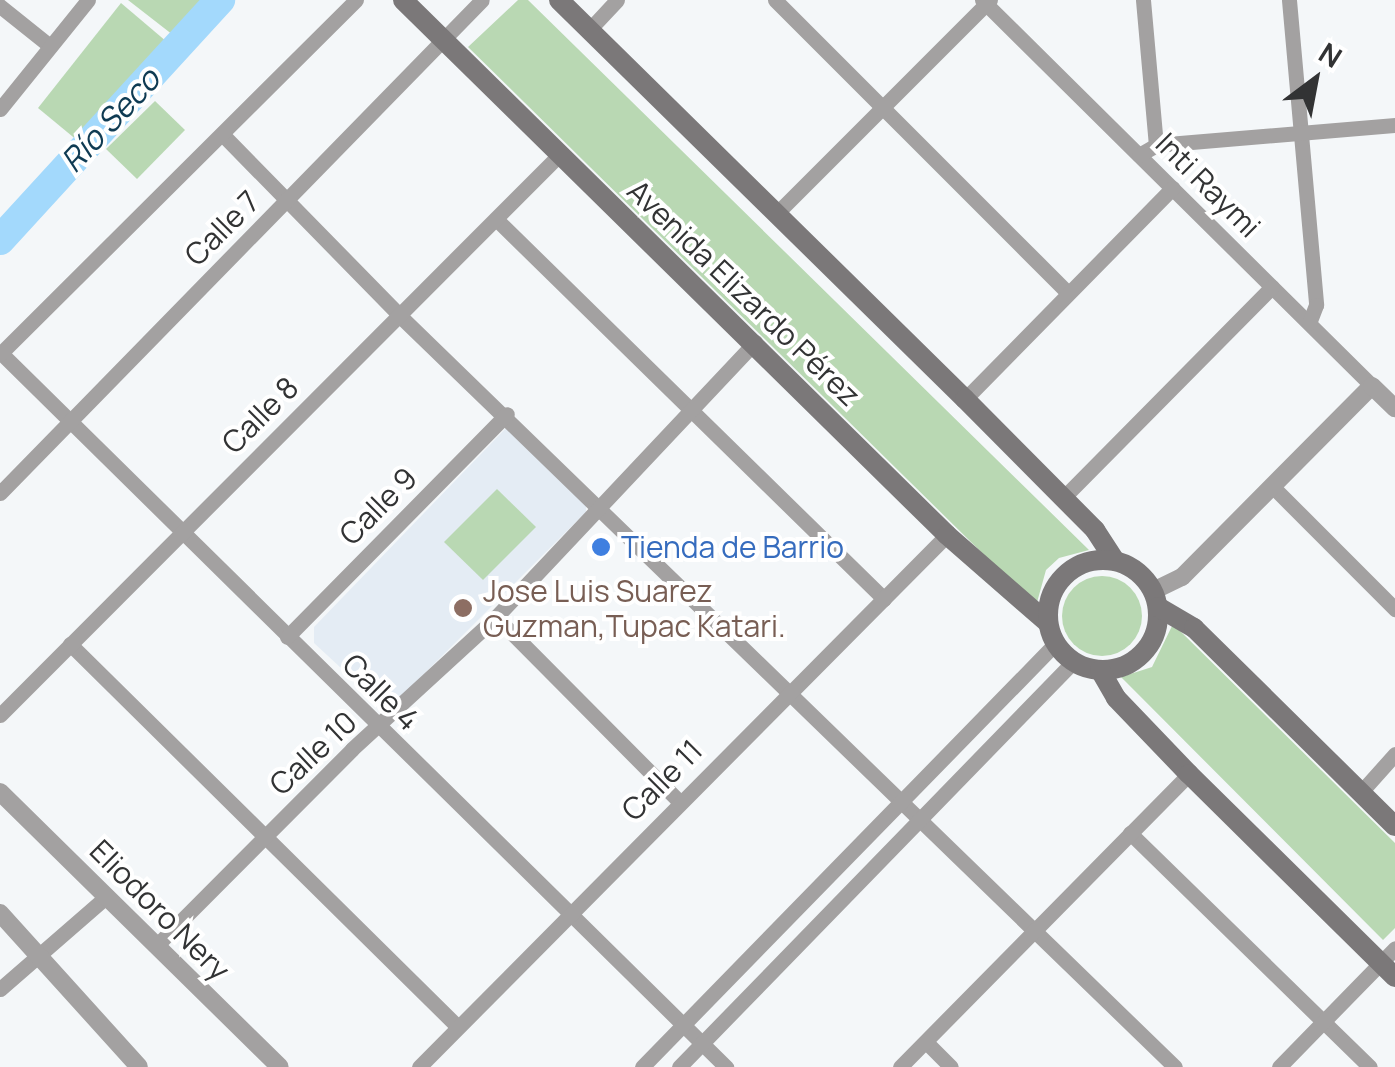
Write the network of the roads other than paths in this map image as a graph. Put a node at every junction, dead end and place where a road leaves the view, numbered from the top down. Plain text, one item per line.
1 (88, 0) edge
2 (356, 0) edge
3 (403, 0) edge
4 (482, 0) edge
5 (559, 0) edge
6 (617, 0) edge
7 (774, 0) edge
8 (1143, 0) edge
9 (1288, 0) edge
10 (986, 1) edge
11 (0, 6) edge
12 (589, 30) junction
13 (442, 41) junction
14 (50, 46) junction
15 (884, 108) junction
16 (0, 109) edge
17 (1395, 125) edge
18 (1299, 133) junction
19 (223, 134) junction
20 (1156, 145) junction
21 (559, 155) junction
22 (1139, 155) junction
23 (1172, 188) junction
24 (289, 200) junction
25 (775, 216) junction
26 (496, 219) junction
27 (1272, 287) junction
28 (1068, 293) junction
29 (400, 316) junction
30 (1308, 323) junction
31 (756, 342) junction
32 (0, 354) edge
33 (1372, 386) junction
34 (965, 399) junction
35 (1395, 408) edge
36 (692, 410) junction
37 (508, 414) junction
38 (68, 422) junction
39 (1273, 487) junction
40 (0, 493) edge
41 (1063, 498) junction
42 (600, 505) junction
43 (180, 533) junction
44 (947, 535) junction
45 (1115, 561) junction
46 (884, 599) junction
47 (1155, 599) junction
48 (1395, 609) edge
49 (496, 617) junction
50 (1052, 633) junction
51 (287, 637) junction
52 (70, 644) junction
53 (1073, 662) junction
54 (1100, 670) junction
55 (792, 693) junction
56 (0, 715) edge
57 (378, 729) junction
58 (1395, 754) edge
59 (1189, 774) junction
60 (0, 792) edge
61 (1361, 792) junction
62 (903, 799) junction
63 (679, 800) junction
64 (923, 820) junction
65 (1395, 826) edge
66 (1130, 833) junction
67 (265, 837) junction
68 (107, 896) junction
69 (0, 912) edge
70 (568, 915) junction
71 (1035, 930) junction
72 (157, 946) junction
73 (39, 954) junction
74 (1390, 962) edge
75 (0, 989) edge
76 (1324, 1021) junction
77 (683, 1025) junction
78 (458, 1028) junction
79 (926, 1042) junction
80 (702, 1044) junction
81 (139, 1067) edge
82 (280, 1067) edge
83 (419, 1067) edge
84 (642, 1067) edge
85 (680, 1067) edge
86 (726, 1067) edge
87 (900, 1067) edge
88 (952, 1067) edge
89 (1174, 1067) edge
90 (1279, 1067) edge
91 (1370, 1067) edge

1 - 14 street
2 - 19 street
3 - 13 main road, Avenida Elizardo Pérez
4 - 13 street, Calle 7
5 - 12 main road
6 - 12 street
7 - 15 street
8 - 20 street
9 - 18 street
10 - 15 street
10 - 22 street, Inti Raymi
11 - 14 street
12 - 25 main road
13 - 21 main road, Avenida Elizardo Pérez
13 - 24 street, Calle 7
14 - 16 street
15 - 25 street
15 - 28 street
17 - 18 street
18 - 20 street
18 - 30 street
19 - 24 street
19 - 32 street
20 - 22 street
21 - 26 street, Calle 8
21 - 31 main road, Avenida Elizardo Pérez
22 - 23 street, Inti Raymi
23 - 27 street, Inti Raymi
23 - 28 street
24 - 29 street
24 - 38 street, Calle 7
25 - 34 main road
26 - 29 street, Calle 8
26 - 36 street
27 - 30 street, Inti Raymi
27 - 41 street
28 - 34 street
29 - 37 street
29 - 43 street, Calle 8
30 - 33 street, Inti Raymi
31 - 36 street, Calle 10
31 - 44 main road, Avenida Elizardo Pérez
32 - 38 street, Calle 4
33 - 35 street, Inti Raymi
33 - 39 street
34 - 41 main road
36 - 42 street, Calle 10
36 - 46 street
37 - 42 street
37 - 51 street, Calle 9
38 - 40 street, Calle 7
38 - 43 street, Calle 4
39 - 47 street
39 - 48 street
41 - 45 main road
42 - 49 street, Calle 10
42 - 55 street
43 - 51 street, Calle 4
43 - 52 street, Calle 8
44 - 46 street, Calle 11
44 - 50 main road, Avenida Elizardo Pérez
45 - 47 main road
45 - 50 main road
46 - 55 street, Calle 11
47 - 54 main road
47 - 61 main road
49 - 57 street, Calle 10
49 - 63 street
50 - 53 main road
50 - 62 street
51 - 57 street, Calle 4
52 - 56 street, Calle 8
52 - 67 street
53 - 54 main road
53 - 64 street
54 - 59 main road
55 - 62 street
55 - 63 street, Calle 11
57 - 67 street, Calle 10
57 - 70 street, Calle 4
58 - 61 street
59 - 66 street
59 - 74 main road
60 - 68 street, Eliodoro Nery
61 - 65 main road
62 - 64 street
62 - 77 street
63 - 70 street, Calle 11
64 - 71 street
64 - 80 street
66 - 71 street
66 - 76 street
67 - 72 street, Calle 10
67 - 78 street
68 - 72 street, Eliodoro Nery
68 - 73 street
69 - 73 street
70 - 77 street, Calle 4
70 - 78 street, Calle 11
71 - 79 street
71 - 89 street
72 - 82 street, Eliodoro Nery
73 - 75 street
73 - 81 street
74 - 76 street
76 - 90 street
76 - 91 street
77 - 80 street, Calle 4
77 - 84 street
78 - 83 street, Calle 11
79 - 87 street
79 - 88 street
80 - 85 street
80 - 86 street, Calle 4

